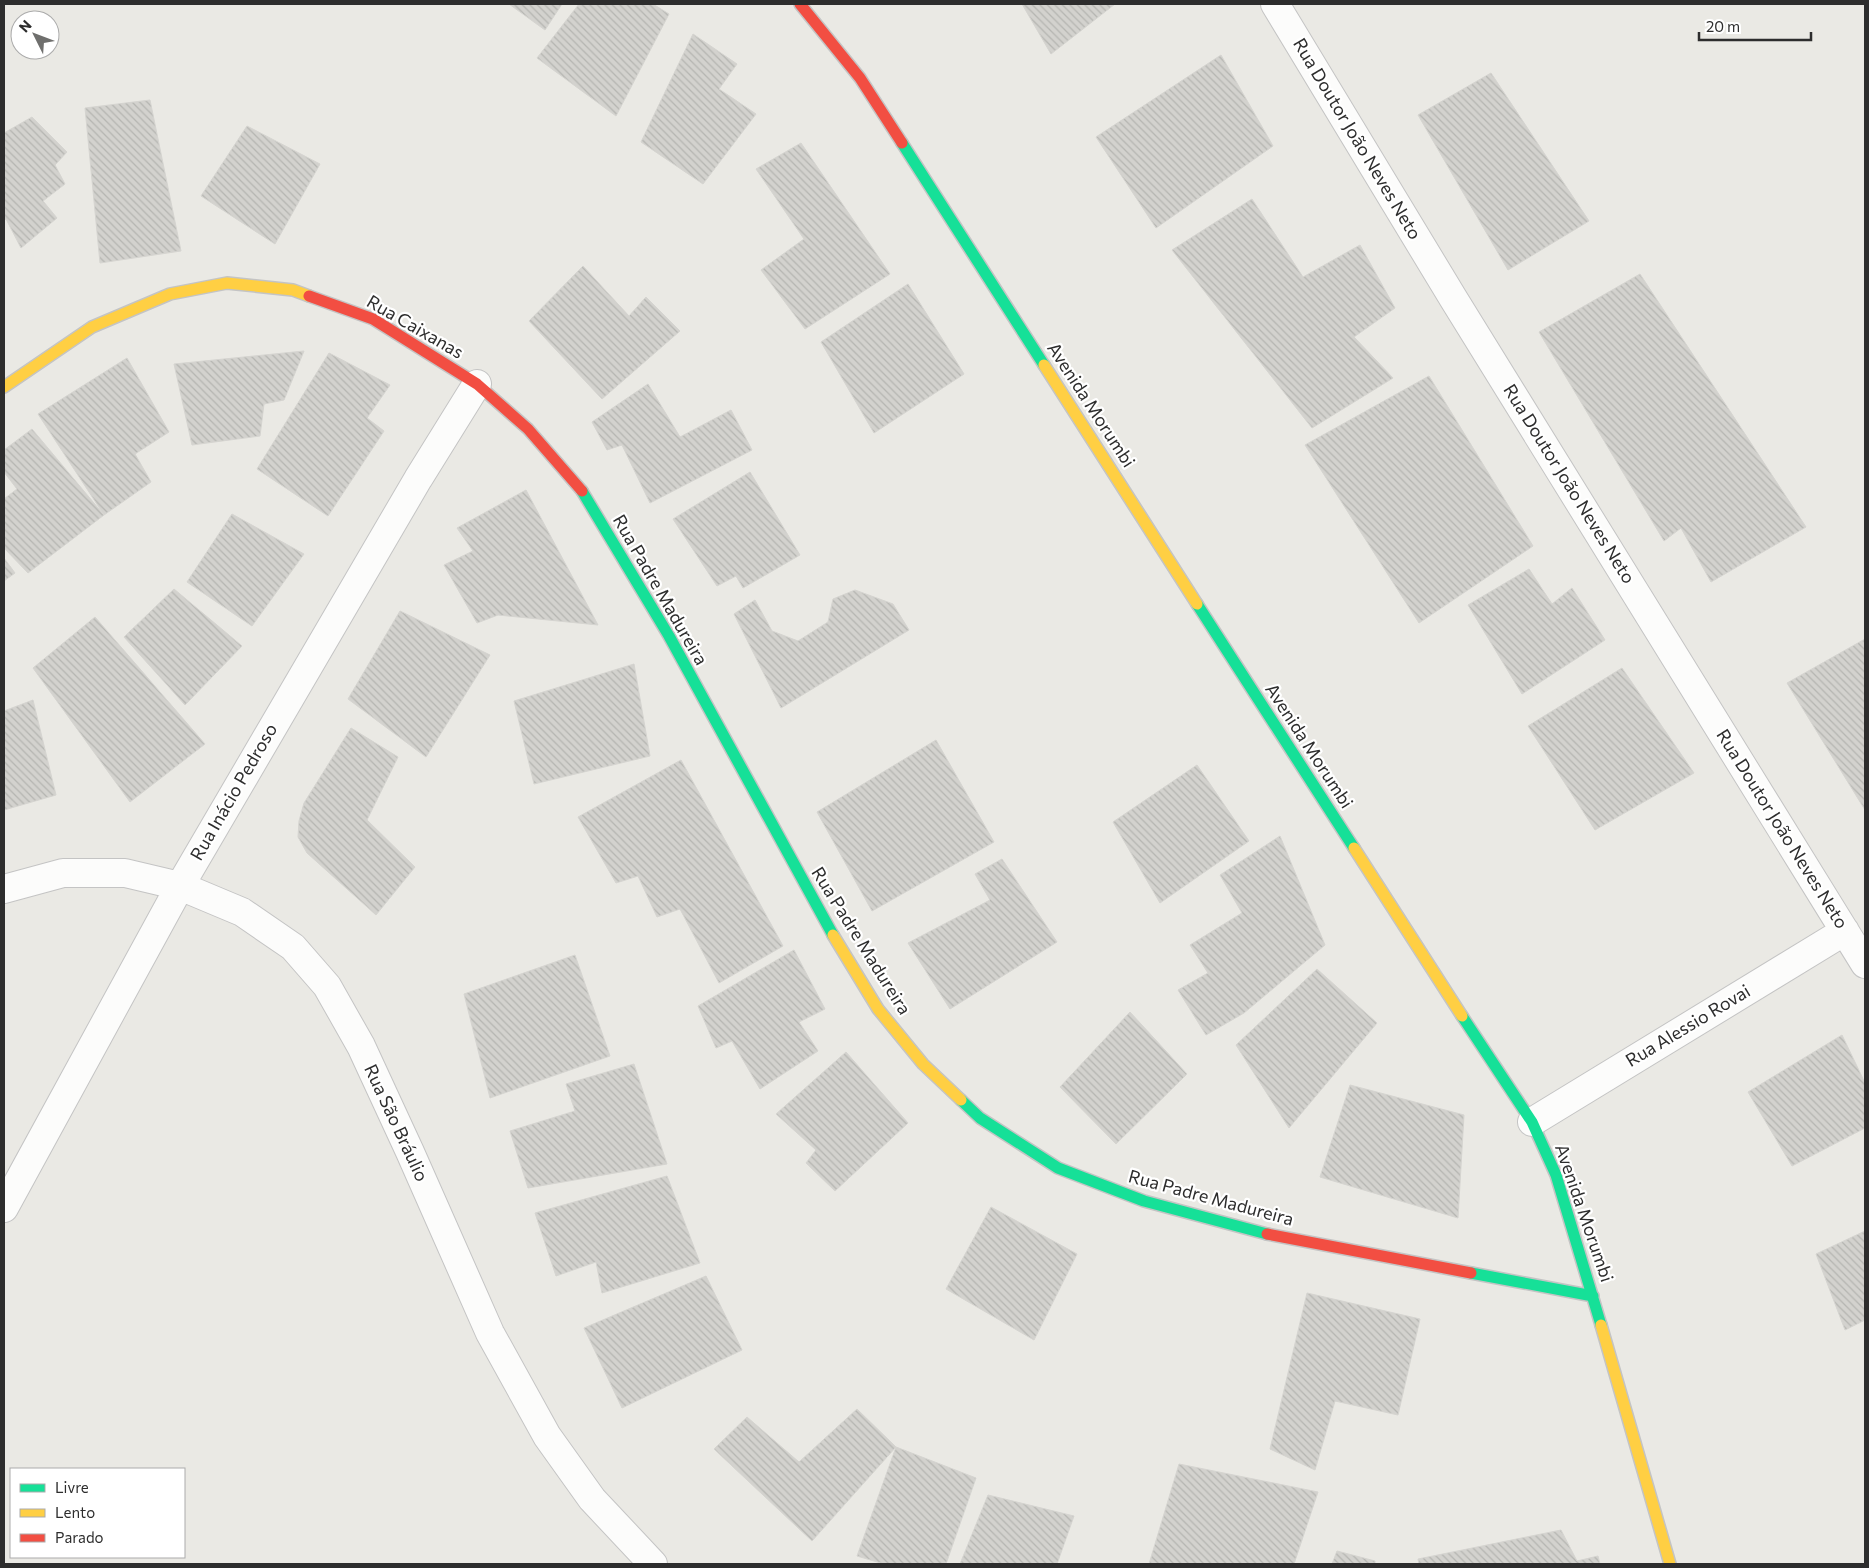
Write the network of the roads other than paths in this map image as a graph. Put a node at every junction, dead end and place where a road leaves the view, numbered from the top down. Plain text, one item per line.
1 (800, 4) edge
2 (1275, 4) edge
3 (477, 384) junction
4 (4, 387) edge
5 (180, 886) junction
6 (4, 889) edge
7 (1845, 931) junction
8 (1865, 964) edge
9 (1532, 1122) junction
10 (4, 1208) edge
11 (1593, 1296) junction
12 (653, 1564) edge
13 (1670, 1564) edge

1 - 9 street, Avenida Morumbi
2 - 7 street, Rua Doutor João Neves Neto
3 - 4 street, Rua Caixanas
3 - 5 street, Rua Inácio Pedroso
3 - 11 street, Rua Padre Madureira
5 - 6 street, Rua São Bráulio
5 - 10 street, Rua Inácio Pedroso
5 - 12 street, Rua São Bráulio
7 - 8 street, Rua Doutor João Neves Neto
7 - 9 street, Rua Alessio Rovai
9 - 11 street, Avenida Morumbi
11 - 13 street, Avenida Morumbi

